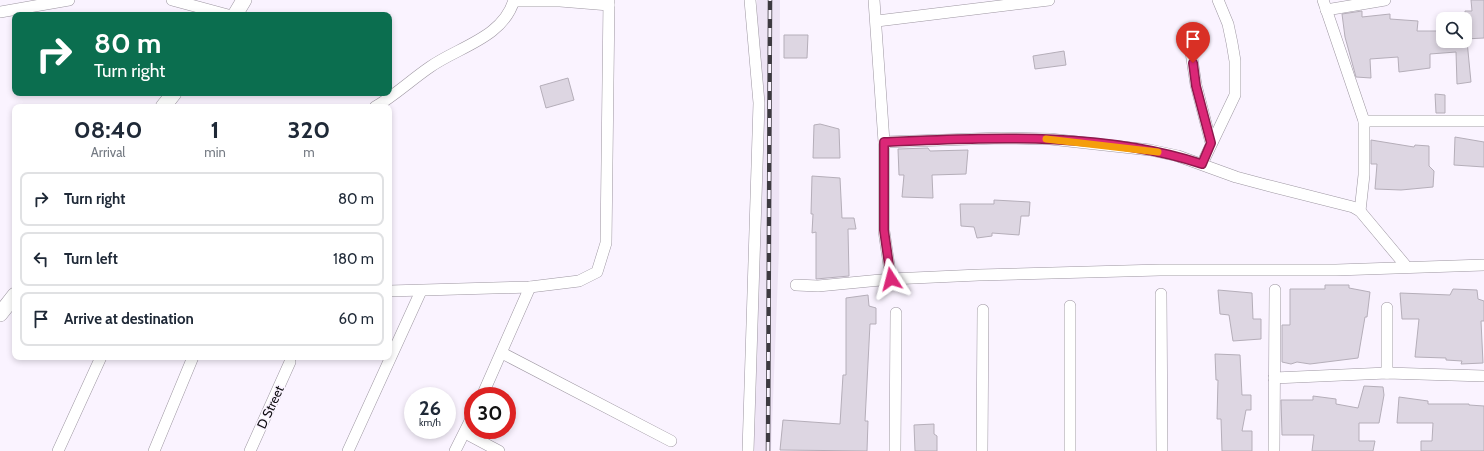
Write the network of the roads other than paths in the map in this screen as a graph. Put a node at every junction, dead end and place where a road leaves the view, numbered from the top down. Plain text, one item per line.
1 (69, 0) edge
2 (172, 0) edge
3 (244, 0) edge
4 (514, 0) edge
5 (750, 0) edge
6 (874, 0) edge
7 (1049, 0) edge
8 (1218, 0) edge
9 (1384, 0) edge
10 (609, 2) edge
11 (1325, 5) edge
12 (0, 12) edge
13 (217, 12) edge
14 (237, 12) edge
15 (877, 21) junction
16 (1191, 52) dead end
17 (392, 95) edge
18 (172, 96) edge
19 (390, 96) edge
20 (165, 104) edge
21 (379, 104) edge
22 (1484, 120) edge
23 (1364, 121) junction
24 (884, 142) junction
25 (1211, 143) junction
26 (1202, 164) junction
27 (1360, 211) junction
28 (1484, 265) edge
29 (1406, 266) junction
30 (891, 279) junction
31 (796, 285) dead end
32 (530, 287) junction
33 (1275, 290) dead end
34 (392, 291) edge
35 (421, 291) junction
36 (1161, 294) dead end
37 (12, 299) edge
38 (1070, 306) dead end
39 (1387, 308) dead end
40 (983, 310) dead end
41 (896, 313) dead end
42 (0, 314) edge
43 (502, 353) junction
44 (392, 355) edge
45 (100, 360) edge
46 (192, 360) edge
47 (390, 360) edge
48 (290, 362) dead end
49 (1387, 373) junction
50 (1484, 376) edge
51 (1274, 378) junction
52 (486, 387) edge
53 (464, 433) edge
54 (476, 439) edge
55 (671, 441) dead end
56 (58, 451) edge
57 (154, 451) edge
58 (250, 451) edge
59 (348, 451) edge
60 (455, 451) edge
61 (499, 451) edge
62 (748, 451) edge
63 (895, 451) edge
64 (982, 451) edge
65 (1070, 451) edge
66 (1162, 451) edge
67 (1274, 451) edge

1 - 12 street
2 - 13 street
3 - 14 street
4 - 10 street
4 - 17 street
5 - 62 street
6 - 15 street
7 - 15 street
8 - 25 street
9 - 11 street
10 - 32 street
11 - 23 street
15 - 24 street
16 - 25 street
18 - 20 street
19 - 21 street
22 - 23 street
23 - 27 street
24 - 26 street
24 - 30 street
25 - 26 street
26 - 27 street
27 - 29 street
28 - 29 street
29 - 30 street
30 - 31 street
32 - 35 street
32 - 43 street
33 - 51 street
34 - 35 street
35 - 44 street
36 - 66 street
37 - 42 street
38 - 65 street
39 - 49 street
40 - 64 street
41 - 63 street
43 - 52 street
43 - 55 street
45 - 56 street
46 - 57 street
47 - 59 street
48 - 58 street, D Street
49 - 50 street
49 - 51 street
51 - 67 street
53 - 60 street
54 - 61 street

